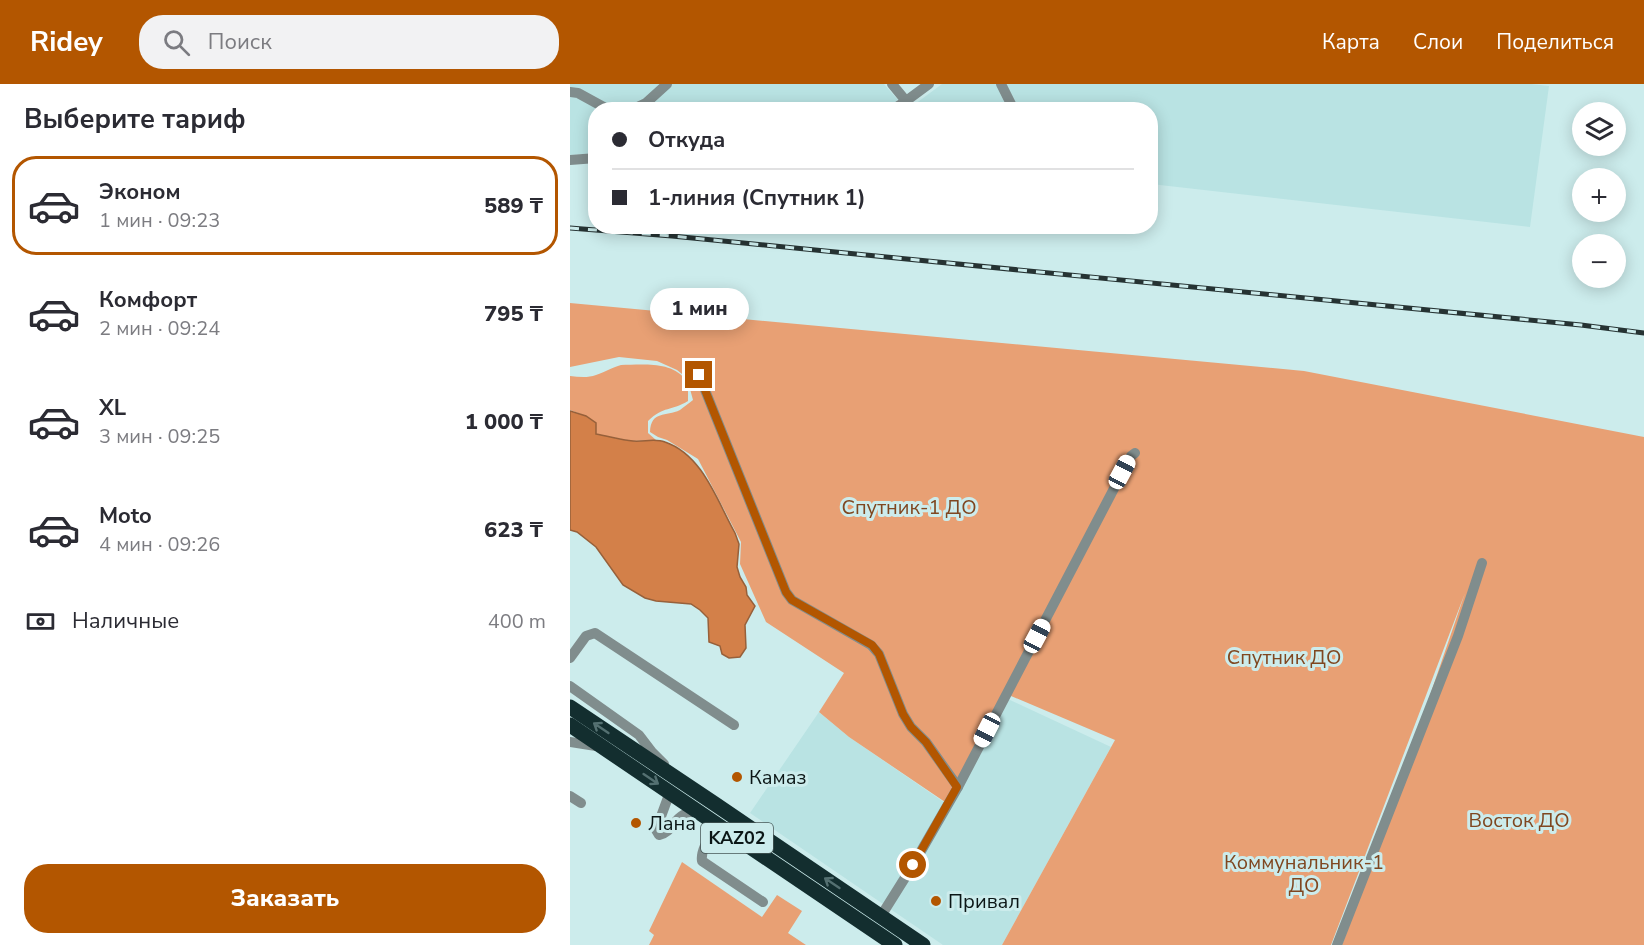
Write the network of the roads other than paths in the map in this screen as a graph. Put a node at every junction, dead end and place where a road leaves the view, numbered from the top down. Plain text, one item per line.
1 (667, 84) edge
2 (892, 84) edge
3 (929, 84) edge
4 (1001, 84) edge
5 (570, 92) edge
6 (906, 101) joint
7 (594, 102) edge
8 (646, 102) edge
9 (1010, 102) edge
10 (588, 159) edge
11 (570, 160) edge
12 (699, 375) dead end
13 (1135, 453) dead end
14 (1482, 563) dead end
15 (570, 658) edge
16 (570, 686) edge
17 (570, 707) edge
18 (570, 725) edge
19 (734, 725) dead end
20 (570, 742) edge
21 (637, 743) junction
22 (603, 747) junction
23 (957, 787) junction
24 (670, 792) junction
25 (570, 796) edge
26 (581, 803) dead end
27 (701, 813) junction
28 (717, 824) junction
29 (763, 902) dead end
30 (881, 916) junction
31 (895, 945) edge
32 (923, 945) edge
33 (1336, 945) edge

1 - 8 street
2 - 6 street
3 - 6 street
4 - 9 street
5 - 7 street
10 - 11 street
12 - 23 street
13 - 23 street
14 - 33 street
15 - 19 street
16 - 21 street
21 -> 17 highway, KAZ02
18 - 22 highway, KAZ02
20 - 22 street
30 -> 21 highway, KAZ02
22 -> 24 highway, KAZ02
23 - 30 street
24 - 27 highway, KAZ02
24 - 27 street
25 - 26 street
27 - 28 highway, KAZ02
28 - 29 street
28 - 31 highway, KAZ02
30 - 32 highway, KAZ02

